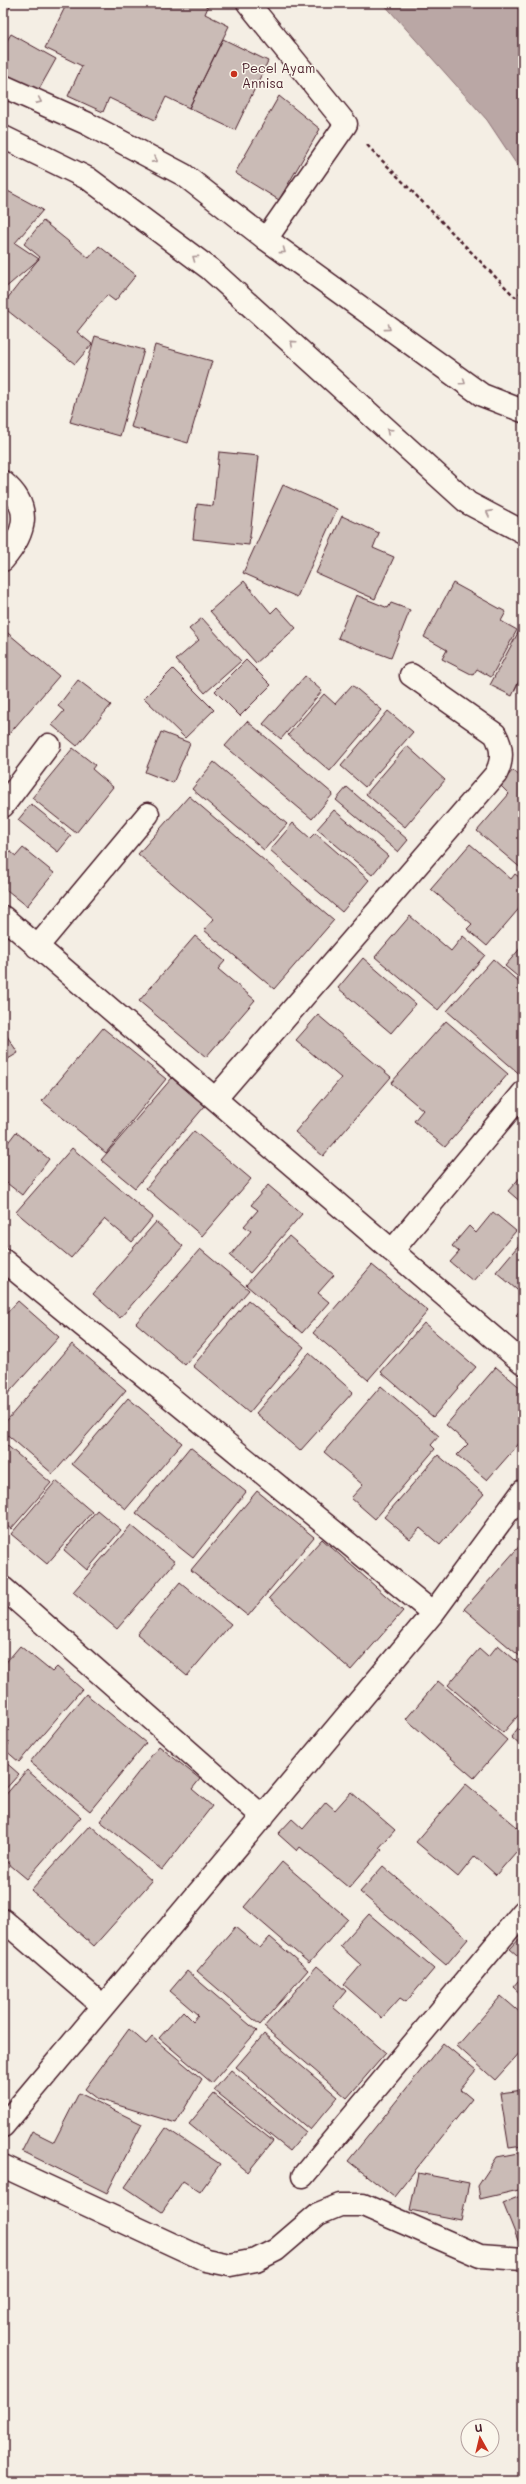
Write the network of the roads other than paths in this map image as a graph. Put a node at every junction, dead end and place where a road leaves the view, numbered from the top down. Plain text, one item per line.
1 (248, 3) edge
2 (3, 86) edge
3 (3, 137) edge
4 (266, 238) junction
5 (523, 411) edge
6 (3, 482) edge
7 (523, 532) edge
8 (3, 560) edge
9 (411, 675) dead end
10 (49, 745) dead end
11 (3, 806) edge
12 (148, 814) dead end
13 (3, 917) edge
14 (37, 947) junction
15 (523, 1094) edge
16 (216, 1098) junction
17 (392, 1251) junction
18 (3, 1260) edge
19 (523, 1363) edge
20 (523, 1491) edge
21 (3, 1588) edge
22 (433, 1613) junction
23 (263, 1817) junction
24 (523, 1912) edge
25 (3, 1920) edge
26 (103, 2006) junction
27 (3, 2126) edge
28 (3, 2166) edge
29 (303, 2176) dead end
30 (523, 2259) edge

1 - 4 street
2 -> 4 street
7 -> 3 street
4 -> 5 street
6 - 8 street
9 - 16 street
10 - 11 street
12 - 14 street
13 - 14 street
14 - 16 street
15 - 17 street
16 - 17 street
17 - 19 street
18 - 22 street
20 - 22 street
21 - 23 street
22 - 23 street
23 - 26 street
24 - 29 street
25 - 26 street
26 - 27 street
28 - 30 street

